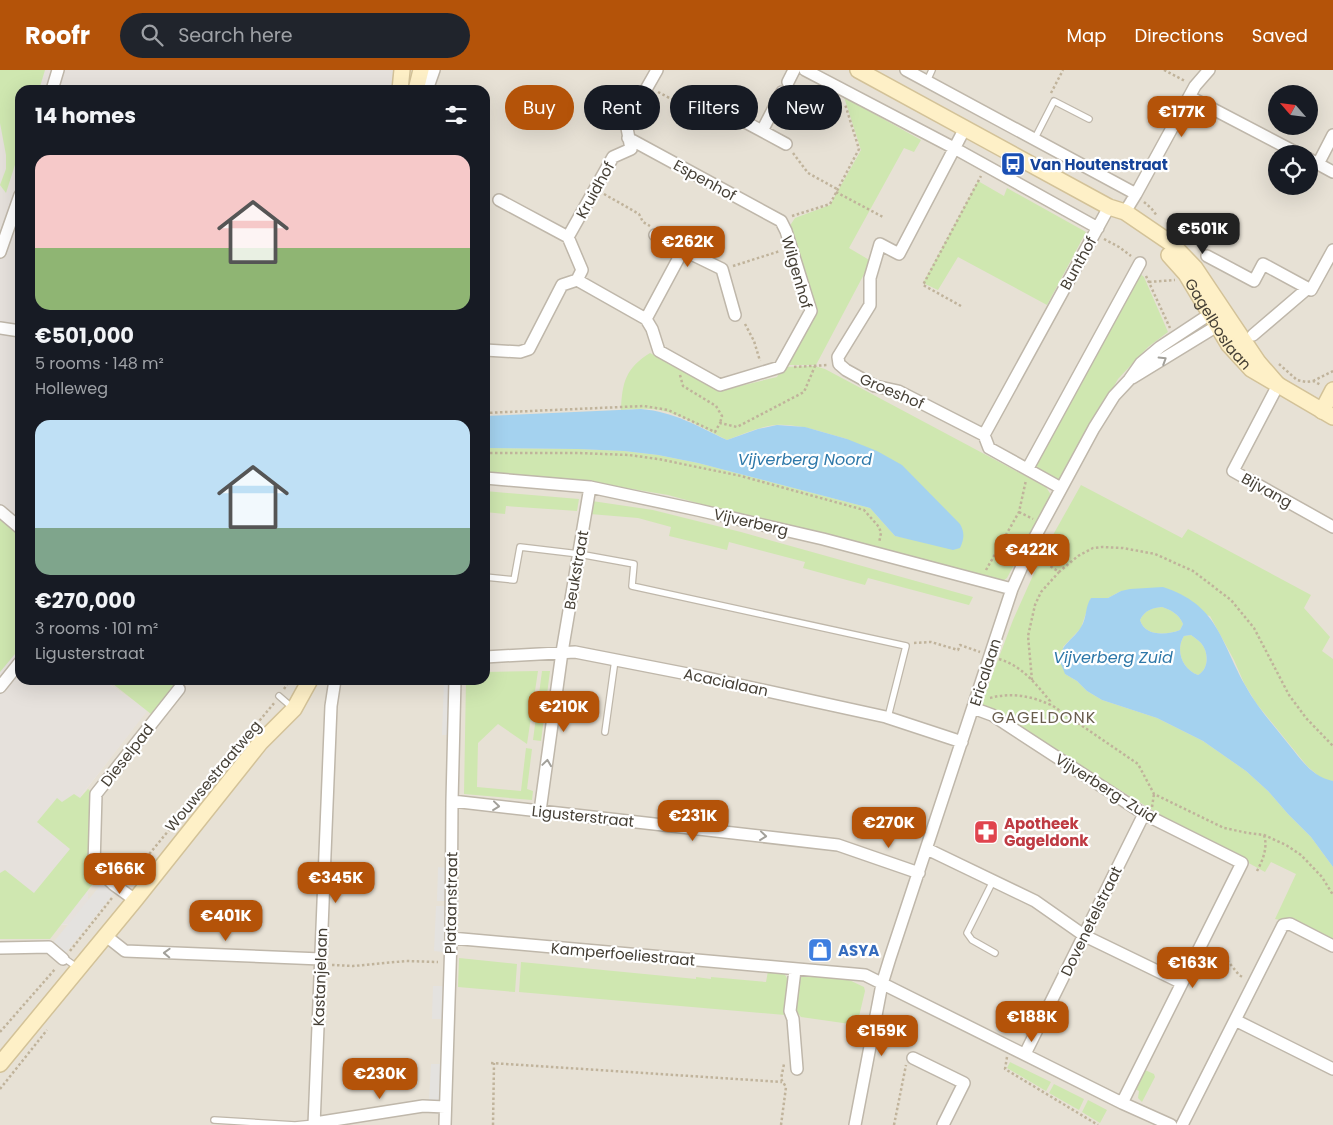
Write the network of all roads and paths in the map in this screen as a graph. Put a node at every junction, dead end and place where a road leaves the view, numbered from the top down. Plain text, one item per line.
1 (58, 70) edge
2 (402, 70) edge
3 (422, 70) edge
4 (434, 70) edge
5 (657, 70) edge
6 (794, 70) edge
7 (804, 70) edge
8 (858, 70) edge
9 (906, 70) edge
10 (932, 70) edge
11 (1062, 70) edge
12 (1164, 70) edge
13 (1209, 70) edge
14 (926, 81) junction
15 (54, 85) edge
16 (400, 85) edge
17 (418, 85) edge
18 (429, 85) edge
19 (649, 85) edge
20 (834, 85) edge
21 (1195, 86) junction
22 (842, 89) edge
23 (842, 94) edge
24 (1190, 97) junction
25 (1054, 101) junction
26 (1089, 119) dead end
27 (964, 128) junction
28 (758, 129) edge
29 (627, 130) edge
30 (762, 131) junction
31 (1333, 135) edge
32 (628, 138) junction
33 (1034, 140) junction
34 (786, 144) joint
35 (1282, 145) edge
36 (954, 148) junction
37 (1318, 154) edge
38 (1318, 164) edge
39 (986, 166) junction
40 (1333, 172) edge
41 (594, 189) junction
42 (836, 190) junction
43 (1136, 194) junction
44 (499, 200) dead end
45 (1109, 207) junction
46 (15, 208) edge
47 (1125, 212) junction
48 (883, 217) dead end
49 (781, 221) junction
50 (1096, 230) junction
51 (655, 236) joint
52 (568, 237) junction
53 (792, 248) junction
54 (683, 250) junction
55 (1333, 250) edge
56 (0, 252) edge
57 (1207, 256) dead end
58 (1140, 263) junction
59 (722, 269) junction
60 (1328, 270) edge
61 (577, 280) junction
62 (1178, 280) dead end
63 (1149, 282) junction
64 (1308, 288) junction
65 (961, 306) dead end
66 (735, 315) dead end
67 (1218, 318) junction
68 (646, 319) junction
69 (745, 324) dead end
70 (0, 328) edge
71 (15, 331) edge
72 (1253, 335) dead end
73 (1175, 337) junction
74 (490, 350) edge
75 (1273, 359) dead end
76 (677, 362) junction
77 (839, 364) junction
78 (815, 366) junction
79 (780, 367) junction
80 (1333, 371) edge
81 (763, 372) junction
82 (1129, 380) junction
83 (1278, 385) junction
84 (1333, 390) edge
85 (490, 413) edge
86 (1328, 414) edge
87 (720, 423) junction
88 (984, 435) junction
89 (490, 453) edge
90 (1028, 468) junction
91 (490, 478) edge
92 (590, 487) junction
93 (1061, 488) junction
94 (0, 511) edge
95 (1019, 512) junction
96 (15, 524) edge
97 (1042, 524) junction
98 (1333, 527) edge
99 (878, 547) dead end
100 (1027, 553) junction
101 (579, 554) junction
102 (1059, 572) junction
103 (490, 578) edge
104 (983, 581) junction
105 (1012, 589) junction
106 (906, 646) junction
107 (562, 652) junction
108 (990, 656) junction
109 (490, 657) edge
110 (616, 660) junction
111 (15, 668) edge
112 (1032, 681) junction
113 (289, 685) edge
114 (297, 685) edge
115 (305, 685) edge
116 (333, 685) edge
117 (455, 685) edge
118 (0, 686) edge
119 (179, 689) dead end
120 (990, 698) dead end
121 (286, 703) junction
122 (1050, 705) junction
123 (973, 708) junction
124 (888, 717) junction
125 (605, 732) dead end
126 (254, 739) junction
127 (962, 742) junction
128 (241, 743) dead end
129 (1333, 746) edge
130 (452, 801) junction
131 (540, 811) junction
132 (1144, 814) junction
133 (1264, 835) junction
134 (927, 849) junction
135 (1257, 871) dead end
136 (919, 872) junction
137 (993, 881) junction
138 (120, 889) junction
139 (1333, 895) edge
140 (135, 900) junction
141 (106, 936) junction
142 (1085, 936) junction
143 (451, 938) junction
144 (1201, 944) junction
145 (1333, 946) edge
146 (0, 948) edge
147 (995, 953) dead end
148 (64, 958) junction
149 (320, 962) junction
150 (450, 962) junction
151 (78, 968) junction
152 (795, 970) junction
153 (1182, 983) junction
154 (1253, 983) junction
155 (882, 984) junction
156 (1235, 1020) junction
157 (0, 1032) edge
158 (1010, 1048) junction
159 (1024, 1054) junction
160 (913, 1058) joint
161 (0, 1064) edge
162 (797, 1069) dead end
163 (1333, 1069) edge
164 (782, 1082) dead end
165 (1122, 1103) junction
166 (445, 1107) junction
167 (214, 1120) dead end
168 (315, 1124) edge
169 (445, 1125) edge
170 (493, 1125) edge
171 (855, 1125) edge
172 (894, 1125) edge
173 (943, 1125) edge
174 (1098, 1125) edge
175 (1171, 1125) edge
176 (1182, 1125) edge

1 - 15 street
2 - 16 street
3 - 17 street
4 - 18 street
5 - 19 street, Kruidhof
6 - 30 street
7 - 20 street
8 - 27 street, Gagelboslaan
9 - 14 street
10 - 14 lane
11 - 25 path
12 - 21 path
13 - 21 street
14 - 33 street
21 - 24 street
22 - 36 street
23 - 42 path, Wilgenhof
24 - 35 street
24 - 43 street
25 - 26 lane
25 - 33 lane
27 - 36 street
27 - 45 street, Gagelboslaan
28 - 30 street
29 - 32 street, Kruidhof
30 - 34 street
31 - 37 street
32 - 41 street, Kruidhof
32 - 49 street, Espenhof
33 - 43 street
34 - 42 path
36 - 39 street
36 - 77 street
38 - 40 street
39 - 50 street
39 - 65 path
41 - 51 path
41 - 52 street, Kruidhof
42 - 48 path
42 - 49 path, Wilgenhof
43 - 47 street
44 - 52 street
45 - 47 street, Gagelboslaan
45 - 50 street, Bunthof
46 - 56 street
47 - 67 street, Gagelboslaan
49 - 53 street, Wilgenhof
50 - 58 path
50 - 88 street, Bunthof
51 - 54 street
52 - 61 street
53 - 59 path
53 - 79 street, Wilgenhof
54 - 59 street
54 - 68 street
55 - 60 street
57 - 64 street
58 - 63 path
58 - 90 street
59 - 66 street
60 - 64 street
61 - 68 street
61 - 74 street
62 - 63 path
63 - 73 path
64 - 72 street
67 - 73 street, Ericalaan
82 -> 67 street, Ericalaan
67 - 83 street, Gagelboslaan
68 - 76 street
69 - 81 path
70 - 71 street
73 - 82 street, Ericalaan
75 - 80 path, Gagelboslaan
76 - 81 street
76 - 87 path
77 - 78 path
77 - 88 street, Groeshof
78 - 79 path
78 - 87 path
79 - 81 street
82 - 93 street, Ericalaan
83 - 86 street, Gagelboslaan
83 - 98 street, Bijvang
84 - 86 street
85 - 87 path
88 - 90 street
89 - 99 path
90 - 93 street
90 - 95 path
91 - 92 street, Vijverberg
92 - 101 street, Beukstraat
92 - 104 street, Vijverberg
93 - 97 street, Ericalaan
94 - 96 street
95 - 97 path
95 - 104 path
97 - 100 street, Ericalaan
100 - 102 path
100 - 105 street, Ericalaan
101 - 103 lane
101 - 106 lane
101 - 107 street, Beukstraat
102 - 112 path
102 - 129 path
104 - 105 street, Vijverberg
105 - 108 street, Ericalaan
106 - 108 path
106 - 124 lane
107 - 109 street, Acacialaan
107 - 110 street, Acacialaan
131 -> 107 street, Beukstraat
108 - 112 path
108 - 123 street, Ericalaan
110 - 124 street, Acacialaan
110 - 125 lane
111 - 118 street
112 - 122 path
113 - 121 path, Wouwsestraatweg
114 - 121 street, Wouwsestraatweg
115 - 121 street, Wouwsestraatweg
116 - 149 street, Kastanjelaan
117 - 130 street, Plataanstraat
119 - 138 street, Dieselpad
120 - 122 path
121 - 126 street, Wouwsestraatweg
121 - 126 path, Wouwsestraatweg
122 - 133 path
123 - 127 street, Ericalaan
123 - 132 street, Vijverberg-Zuid
124 - 127 street, Acacialaan
126 - 140 street, Wouwsestraatweg
127 - 134 street, Ericalaan
128 - 138 path, Wouwsestraatweg
130 -> 131 street, Ligusterstraat
130 - 143 street, Plataanstraat
131 -> 136 street, Ligusterstraat
132 - 142 street, Dovenetelstraat
132 - 144 street, Vijverberg-Zuid
133 - 135 path
133 - 139 path
134 - 136 street, Ericalaan
134 - 137 street
136 - 155 street, Ericalaan
137 - 142 street
137 - 147 lane
138 - 140 street, Dieselpad
138 - 148 path, Wouwsestraatweg
140 - 141 street, Wouwsestraatweg
149 -> 141 street
141 - 151 street, Wouwsestraatweg
142 - 153 street
142 - 159 street, Dovenetelstraat
143 - 150 street, Plataanstraat
143 - 152 street, Kamperfoeliestraat
144 - 153 street
144 - 154 path
145 - 154 street
146 - 148 street
148 - 151 lane
148 - 157 path, Wouwsestraatweg
149 - 150 path
149 - 168 street, Kastanjelaan
150 - 166 street, Plataanstraat
151 - 161 street, Wouwsestraatweg
152 - 155 street, Kamperfoeliestraat
152 - 162 street
153 - 165 street
154 - 156 street
155 - 158 street, Kamperfoeliestraat
155 - 171 street, Ericalaan
156 - 163 street
156 - 176 street
158 - 159 street, Kamperfoeliestraat
158 - 174 path
159 - 165 street, Kamperfoeliestraat
160 - 172 path
160 - 173 street
164 - 170 path
165 - 175 street, Kamperfoeliestraat
166 - 168 street
166 - 169 street, Plataanstraat
167 - 168 lane

